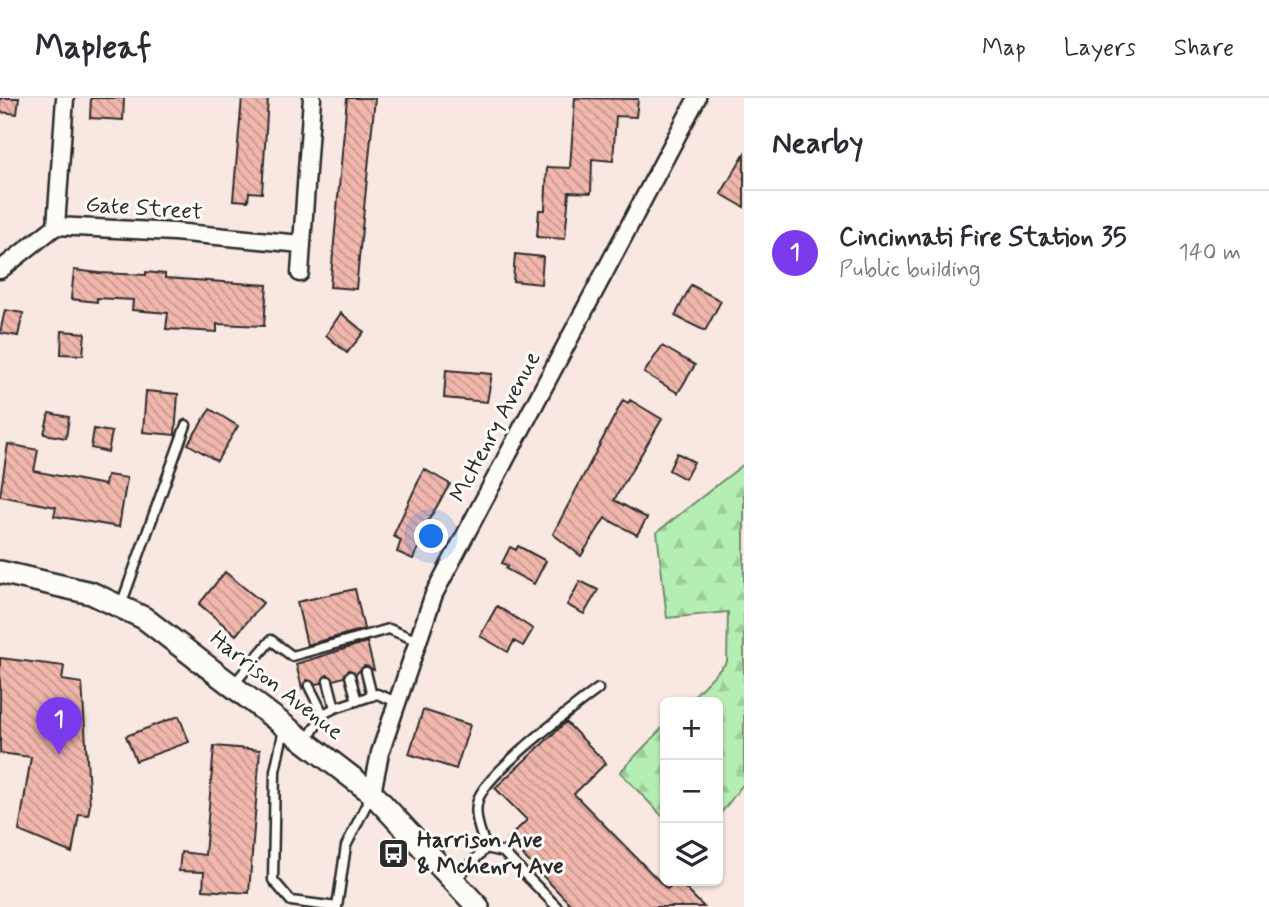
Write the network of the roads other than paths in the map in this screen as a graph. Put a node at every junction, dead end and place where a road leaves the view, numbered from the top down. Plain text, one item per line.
1 (65, 98) edge
2 (312, 98) edge
3 (697, 98) edge
4 (56, 226) junction
5 (301, 244) junction
6 (0, 270) edge
7 (300, 273) dead end
8 (186, 425) dead end
9 (0, 572) edge
10 (121, 605) junction
11 (358, 638) junction
12 (418, 641) junction
13 (341, 643) junction
14 (360, 647) dead end
15 (343, 652) dead end
16 (366, 672) dead end
17 (350, 676) dead end
18 (328, 681) dead end
19 (232, 686) junction
20 (309, 686) dead end
21 (598, 689) dead end
22 (372, 696) junction
23 (357, 701) junction
24 (397, 702) junction
25 (335, 708) junction
26 (323, 713) junction
27 (285, 726) junction
28 (306, 742) junction
29 (372, 793) junction
30 (486, 848) junction
31 (454, 881) junction
32 (337, 907) edge
33 (478, 907) edge
34 (557, 907) edge

1 - 4 street
2 - 5 street
3 - 12 street, McHenry Avenue
4 - 5 street, Gate Street
4 - 6 street, Gate Street
5 - 7 street
8 - 10 lane
9 - 10 main road, Harrison Avenue
10 - 19 main road, Harrison Avenue
11 - 12 lane
11 - 13 lane
11 - 14 lane
12 - 24 street, McHenry Avenue
13 - 15 lane
13 - 19 lane
16 - 22 lane
17 - 23 lane
18 - 25 lane
19 - 27 main road, Harrison Avenue
20 - 26 lane
21 - 30 lane
22 - 23 lane
22 - 24 lane
23 - 25 lane
24 - 29 street, McHenry Avenue
25 - 26 lane
26 - 28 lane
27 - 28 main road, Harrison Avenue
27 - 32 lane
28 - 29 main road, Harrison Avenue
29 - 31 main road, Harrison Avenue
29 - 32 lane
30 - 31 lane
30 - 34 lane
31 - 33 main road, Harrison Avenue

